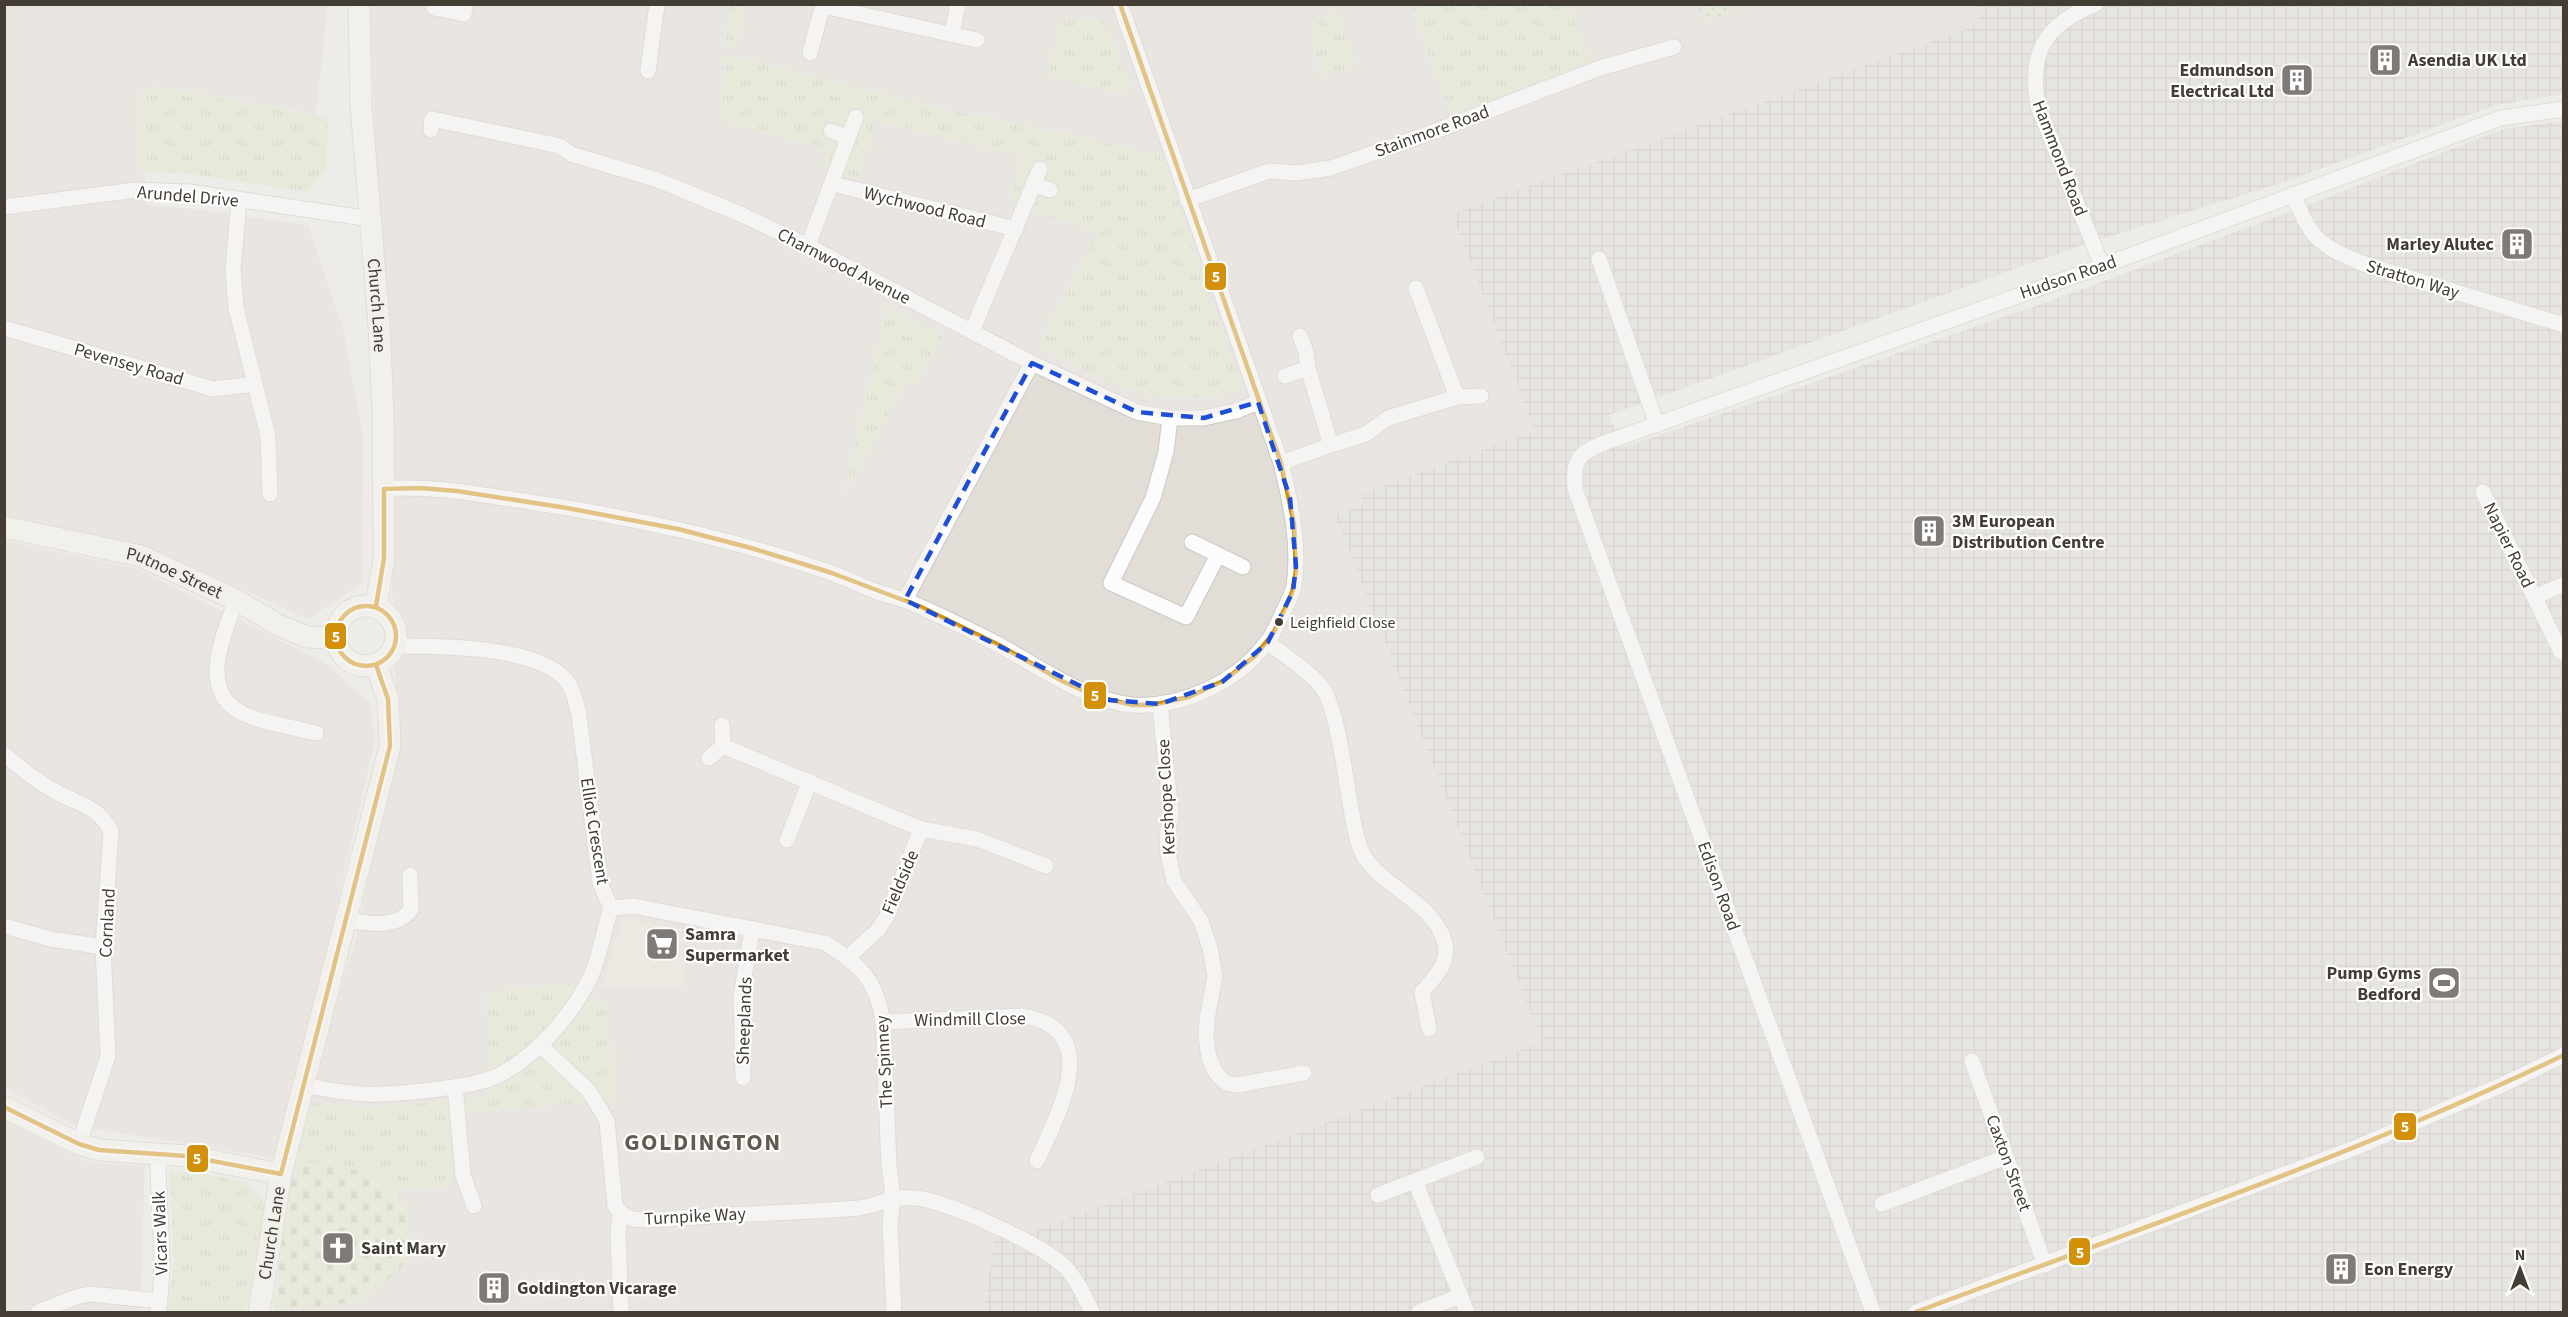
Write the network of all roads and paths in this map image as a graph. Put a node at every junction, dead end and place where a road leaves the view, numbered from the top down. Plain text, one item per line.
1 (359, 4) edge
2 (435, 4) edge
3 (466, 4) edge
4 (657, 4) edge
5 (958, 4) edge
6 (1120, 4) edge
7 (2096, 4) edge
8 (823, 5) edge
9 (952, 34) junction
10 (977, 40) dead end
11 (1674, 46) dead end
12 (810, 52) dead end
13 (648, 70) dead end
14 (2564, 109) edge
15 (856, 117) dead end
16 (431, 130) dead end
17 (831, 131) dead end
18 (848, 137) junction
19 (1040, 169) dead end
20 (833, 184) junction
21 (1034, 184) junction
22 (1050, 190) dead end
23 (2293, 194) junction
24 (239, 200) junction
25 (1187, 200) junction
26 (4, 207) edge
27 (371, 219) junction
28 (1016, 229) junction
29 (808, 246) junction
30 (1599, 259) dead end
31 (2102, 266) junction
32 (1416, 288) dead end
33 (2564, 325) edge
34 (4, 328) edge
35 (972, 331) junction
36 (1300, 336) dead end
37 (1032, 363) junction
38 (1308, 368) junction
39 (1285, 376) dead end
40 (255, 384) junction
41 (1481, 396) dead end
42 (1457, 397) junction
43 (1258, 402) junction
44 (1170, 418) junction
45 (1658, 425) junction
46 (1331, 445) junction
47 (1578, 458) joint
48 (1281, 463) junction
49 (384, 489) junction
50 (2483, 492) dead end
51 (270, 494) dead end
52 (4, 527) edge
53 (1192, 542) dead end
54 (1218, 555) junction
55 (1243, 567) dead end
56 (2564, 584) edge
57 (2535, 597) junction
58 (236, 600) junction
59 (905, 600) junction
60 (376, 606) junction
61 (335, 638) junction
62 (1268, 642) junction
63 (396, 646) junction
64 (2561, 652) dead end
65 (376, 665) junction
66 (1160, 704) junction
67 (722, 725) dead end
68 (316, 733) dead end
69 (723, 746) junction
70 (4, 754) edge
71 (709, 758) dead end
72 (810, 781) junction
73 (921, 829) junction
74 (787, 840) dead end
75 (1046, 866) dead end
76 (410, 875) dead end
77 (611, 908) junction
78 (344, 920) junction
79 (4, 926) edge
80 (752, 928) junction
81 (104, 947) junction
82 (848, 957) junction
83 (883, 1022) junction
84 (1429, 1029) dead end
85 (540, 1045) junction
86 (2564, 1055) edge
87 (1972, 1061) dead end
88 (1304, 1073) dead end
89 (743, 1078) dead end
90 (302, 1085) junction
91 (455, 1087) junction
92 (4, 1107) edge
93 (79, 1144) junction
94 (158, 1153) junction
95 (1477, 1157) dead end
96 (2007, 1157) junction
97 (1037, 1161) dead end
98 (280, 1174) junction
99 (1415, 1181) junction
100 (1378, 1195) dead end
101 (893, 1197) junction
102 (1882, 1204) dead end
103 (474, 1206) dead end
104 (620, 1213) junction
105 (2045, 1265) junction
106 (1460, 1296) junction
107 (159, 1307) edge
108 (38, 1312) edge
109 (259, 1312) edge
110 (621, 1312) edge
111 (894, 1312) edge
112 (1092, 1312) edge
113 (1419, 1312) edge
114 (1467, 1312) edge
115 (1874, 1312) edge
116 (1916, 1312) edge

1 - 27 street, Church Lane
2 - 3 street
4 - 13 street
5 - 9 street
6 - 25 street
7 - 31 street, Hammond Road
8 - 9 street
8 - 12 street
9 - 10 street
11 - 25 street, Stainmore Road
14 - 23 street, Hudson Road
15 - 18 street
16 - 29 street, Charnwood Avenue
17 - 18 street
18 - 20 street
19 - 21 street
20 - 28 street, Wychwood Road
20 - 29 street
21 - 22 street
21 - 28 street
23 - 31 street, Hudson Road
23 - 33 street, Stratton Way
24 - 26 street, Arundel Drive
24 - 27 street, Arundel Drive
24 - 40 street
25 - 43 street
27 - 49 street, Church Lane
28 - 35 street
29 - 35 street, Charnwood Avenue
30 - 45 street
31 - 45 street, Hudson Road
32 - 42 street
34 - 40 street, Pevensey Road
35 - 37 street, Charnwood Avenue
36 - 38 street
37 - 44 street, Charnwood Avenue
37 - 59 street
38 - 39 street
38 - 46 street
40 - 51 street
41 - 42 street
42 - 46 street
43 - 44 street, Charnwood Avenue
43 - 48 street
44 - 54 street
45 - 47 street, Hudson Road
46 - 48 street
47 - 115 street, Edison Road
48 - 62 street
49 - 59 street
49 - 60 street, Church Lane
50 - 57 street, Napier Road
52 - 58 street, Putnoe Street
53 - 54 street
54 - 55 street
56 - 57 street, Napier Road
57 - 64 street, Napier Road
58 - 61 street, Putnoe Street
58 - 68 street
59 - 66 street
60 - 61 street
60 - 63 street
61 - 65 street
62 - 66 street
62 - 84 street
63 - 65 street
63 - 77 street, Elliot Crescent
65 - 78 street, Church Lane
66 - 88 street, Kershope Close
67 - 69 street
69 - 71 street
69 - 72 street, Fieldside
70 - 81 street, Cornland
72 - 73 street, Fieldside
72 - 74 street
73 - 75 street, Fieldside
73 - 82 street, Fieldside
76 - 78 street
77 - 80 street, The Spinney
77 - 85 street, Elliot Crescent
78 - 90 street, Church Lane
79 - 81 street
80 - 82 street, The Spinney
80 - 89 street, Sheeplands
81 - 93 street, Cornland
82 - 83 street, The Spinney
83 - 97 street, Windmill Close
83 - 101 street, The Spinney
85 - 91 street, Elliot Crescent
85 - 104 street, Turnpike Way
86 - 105 street
87 - 96 street, Caxton Street
90 - 91 street, Elliot Crescent
90 - 98 street, Church Lane
91 - 103 street
92 - 93 street
93 - 94 street
94 - 98 street
94 - 107 street, Vicars Walk
95 - 99 street
96 - 102 street
96 - 105 street, Caxton Street
98 - 109 street, Church Lane
99 - 100 street
99 - 106 street
101 - 104 street, Turnpike Way
101 - 111 street, The Spinney
101 - 112 street
104 - 110 street
105 - 116 street
106 - 113 street
106 - 114 street
107 - 108 street

